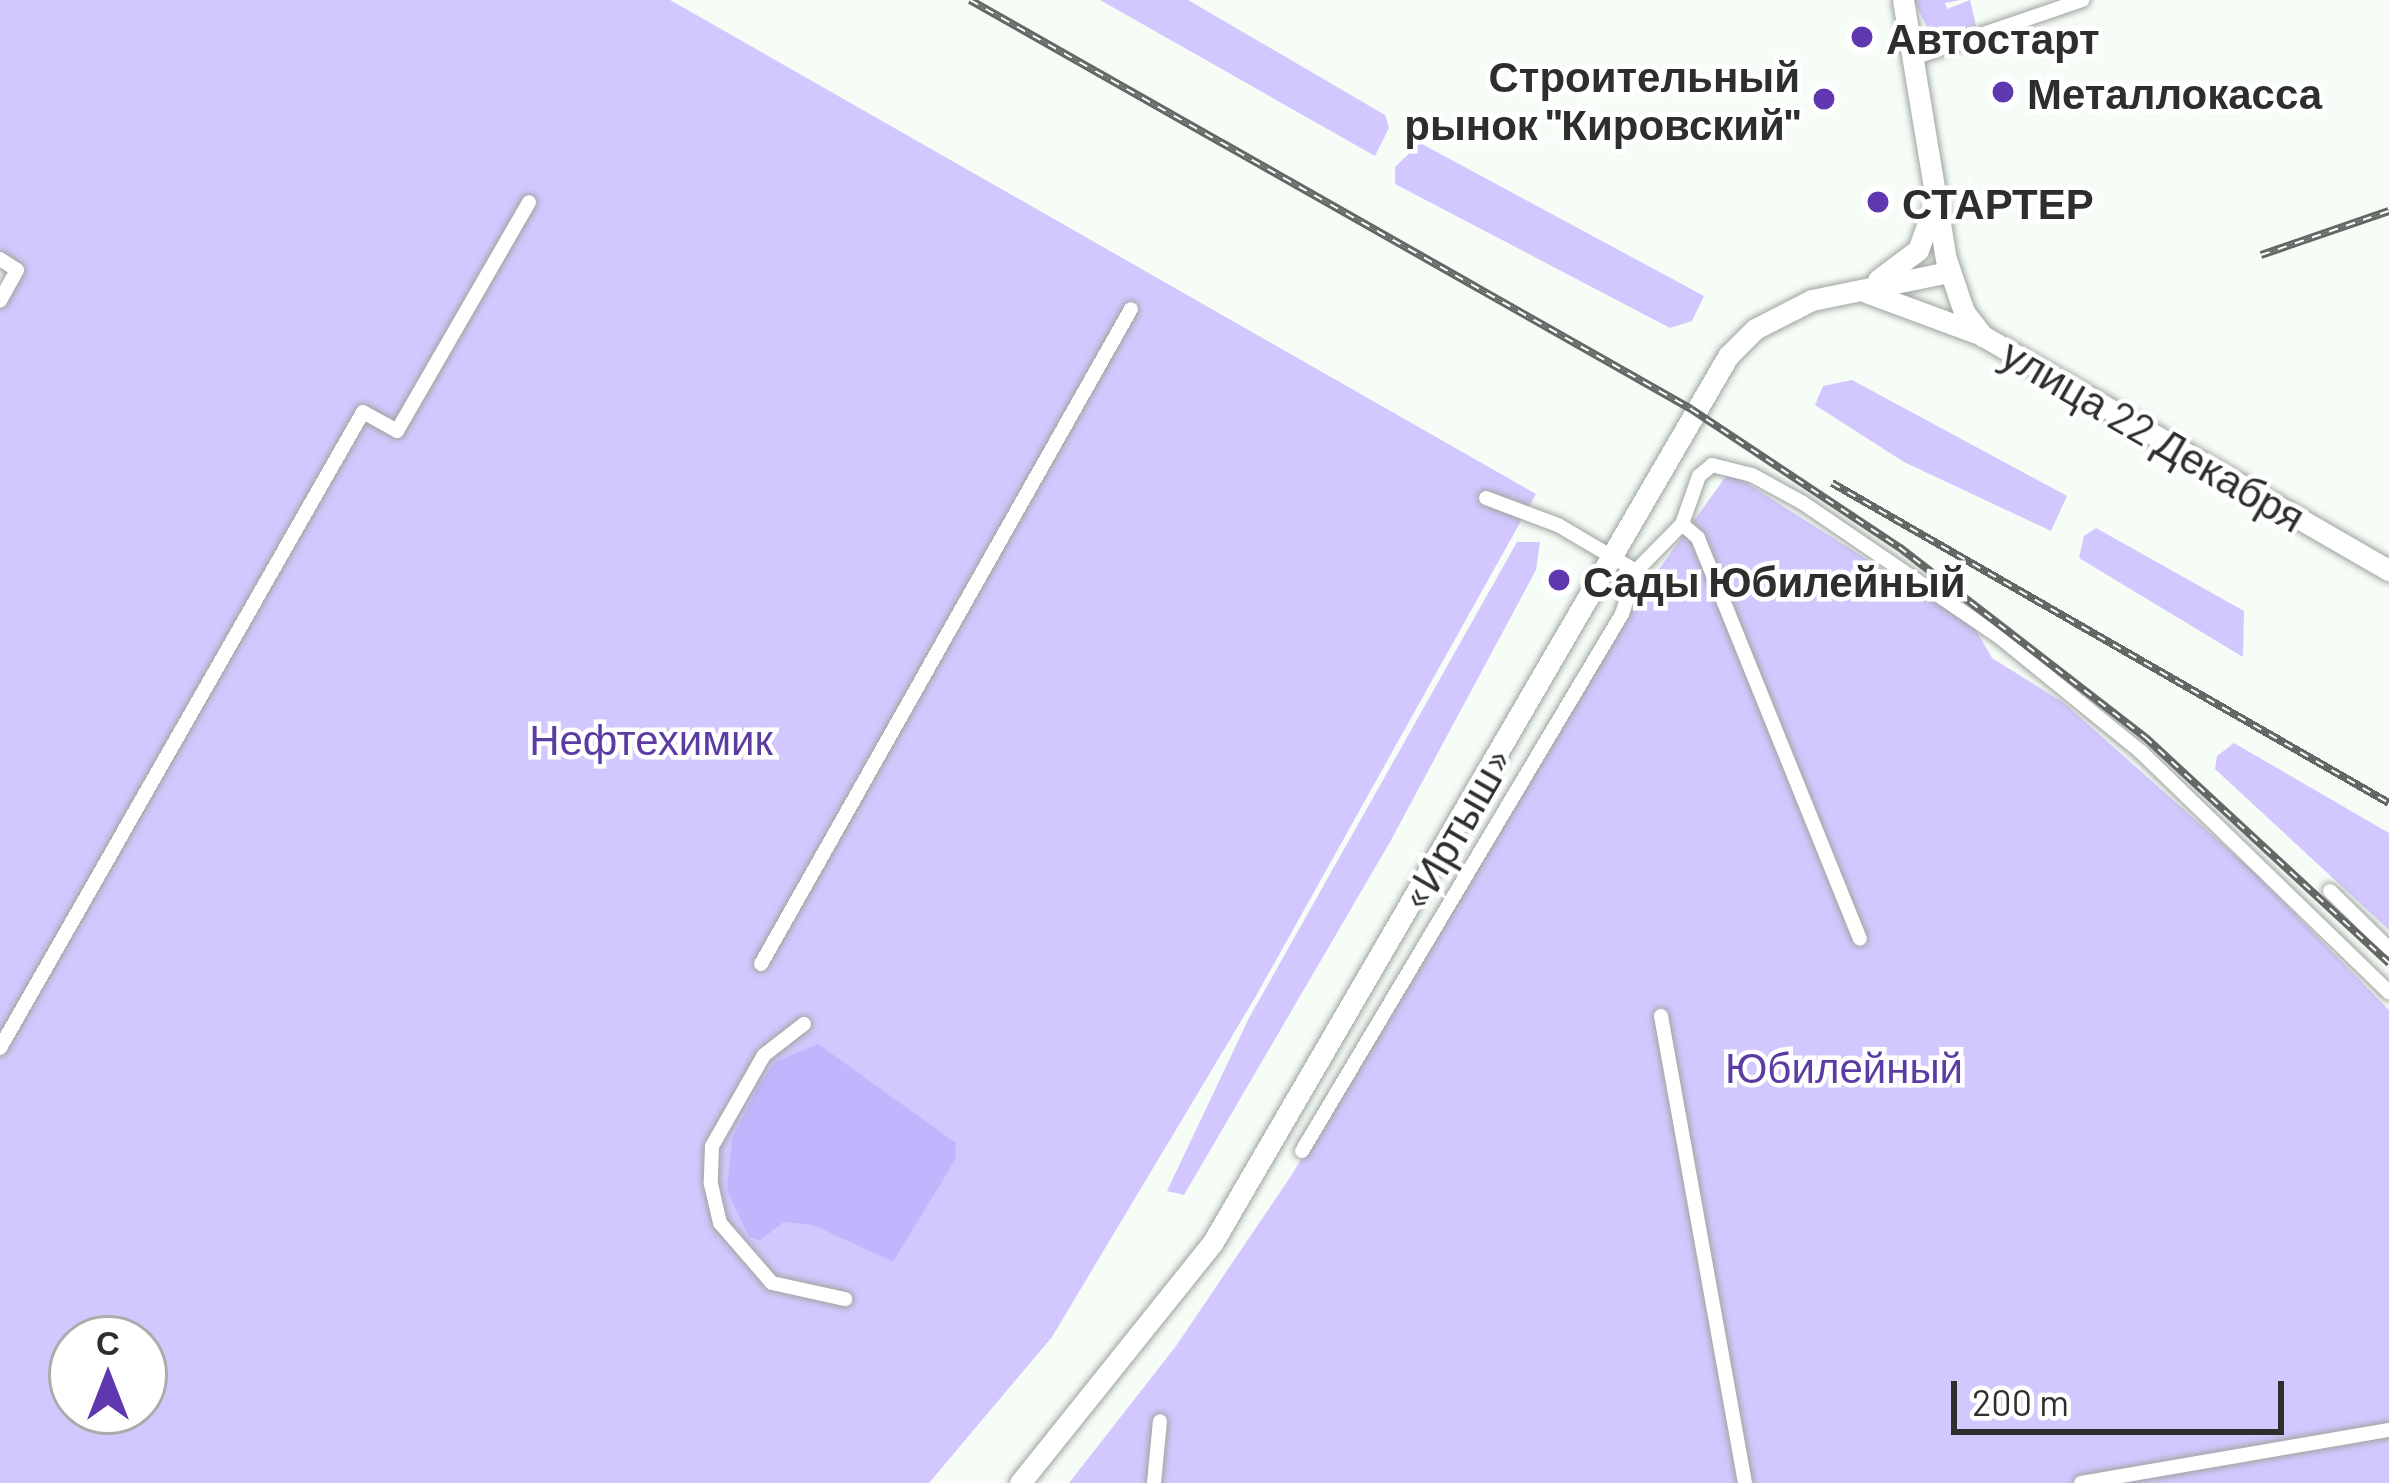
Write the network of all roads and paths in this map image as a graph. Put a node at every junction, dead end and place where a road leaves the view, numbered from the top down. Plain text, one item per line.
1 (1903, 0) edge
2 (2082, 0) edge
3 (1913, 58) junction
4 (1934, 196) junction
5 (529, 202) dead end
6 (0, 259) edge
7 (1949, 272) junction
8 (1850, 290) junction
9 (0, 301) edge
10 (1130, 309) dead end
11 (1983, 336) junction
12 (1486, 498) dead end
13 (1682, 524) junction
14 (1608, 555) junction
15 (2389, 570) edge
16 (1636, 572) junction
17 (2330, 890) dead end
18 (1860, 939) dead end
19 (2389, 950) edge
20 (761, 964) dead end
21 (2389, 992) edge
22 (1661, 1016) dead end
23 (804, 1024) dead end
24 (0, 1048) edge
25 (1302, 1150) dead end
26 (845, 1299) dead end
27 (1160, 1420) dead end
28 (2389, 1430) edge
29 (1020, 1483) edge
30 (1154, 1483) edge
31 (1745, 1483) edge
32 (2081, 1483) edge

1 - 3 main road, улица 22 Декабря
2 - 3 street
3 - 4 main road, улица 22 Декабря
4 - 7 main road, улица 22 Декабря
4 - 8 main road
5 - 24 street
6 - 9 street
7 - 8 main road, «Иртыш»
7 - 11 main road, улица 22 Декабря
8 - 11 main road
8 - 14 main road, «Иртыш»
10 - 20 street
11 - 15 main road, улица 22 Декабря
12 - 14 street
13 - 16 street
13 - 18 street
13 - 21 street
14 - 16 street
14 - 29 main road, «Иртыш»
16 - 25 street
17 - 19 street
22 - 31 street
23 - 26 street
27 - 30 street
28 - 32 street

